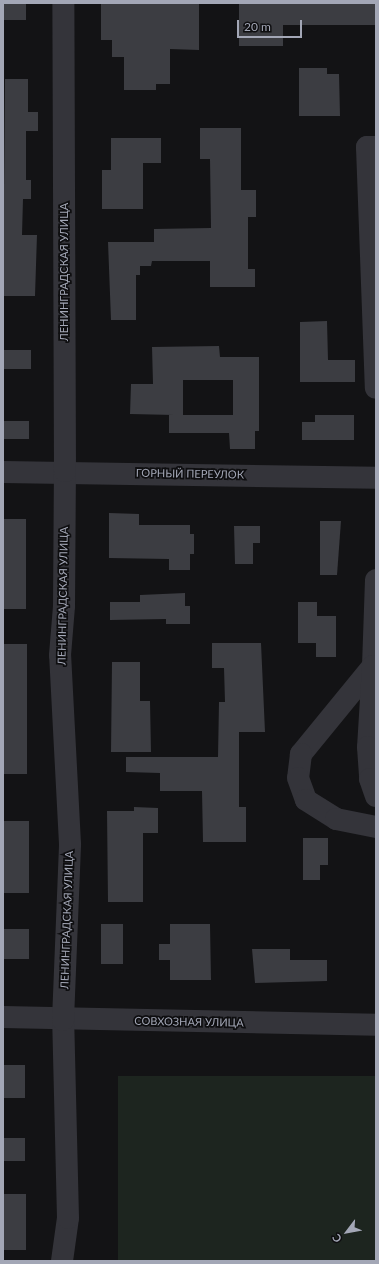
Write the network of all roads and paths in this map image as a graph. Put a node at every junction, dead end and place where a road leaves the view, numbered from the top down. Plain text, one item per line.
1 (63, 3) edge
2 (376, 147) edge
3 (376, 388) edge
4 (65, 471) junction
5 (3, 472) edge
6 (376, 478) edge
7 (376, 580) edge
8 (373, 666) junction
9 (376, 796) edge
10 (376, 826) edge
11 (3, 1017) edge
12 (63, 1020) junction
13 (376, 1025) edge
14 (62, 1261) edge

1 - 4 street, ЛЕНИНГРАДСКАЯ УЛИЦА
2 - 3 street
4 - 5 street, ГОРНЫЙ ПЕРЕУЛОК
4 - 6 street, ГОРНЫЙ ПЕРЕУЛОК
4 - 12 street, ЛЕНИНГРАДСКАЯ УЛИЦА
7 - 8 street
8 - 9 street
8 - 10 street
11 - 12 street, СОВХОЗНАЯ УЛИЦА
12 - 13 street, СОВХОЗНАЯ УЛИЦА
12 - 14 street, ЛЕНИНГРАДСКАЯ УЛИЦА

